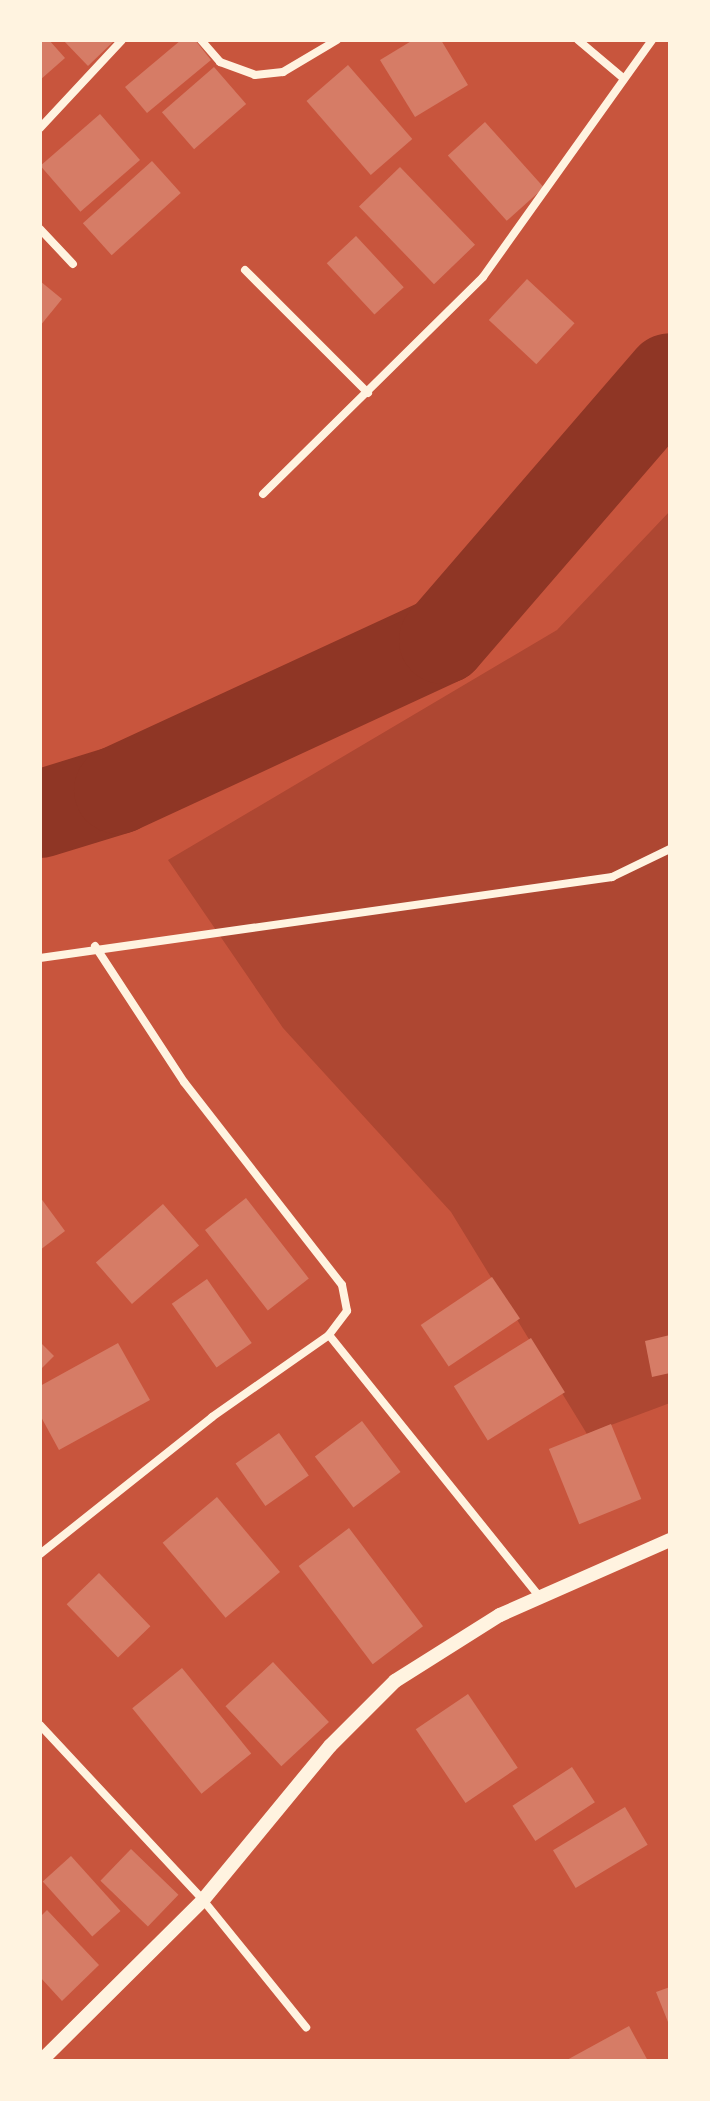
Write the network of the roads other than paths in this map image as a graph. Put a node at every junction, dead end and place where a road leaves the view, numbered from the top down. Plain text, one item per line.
1 (122, 40) edge
2 (201, 40) edge
3 (337, 40) edge
4 (578, 40) edge
5 (652, 40) edge
6 (622, 77) junction
7 (40, 128) edge
8 (40, 229) edge
9 (73, 264) dead end
10 (245, 270) dead end
11 (368, 393) junction
12 (263, 494) dead end
13 (670, 849) edge
14 (95, 946) junction
15 (40, 958) edge
16 (329, 1335) junction
17 (670, 1540) edge
18 (40, 1554) edge
19 (539, 1596) junction
20 (40, 1725) edge
21 (203, 1900) junction
22 (306, 2027) dead end
23 (41, 2061) edge

1 - 7 street
2 - 3 street
4 - 6 street
5 - 6 street
6 - 11 street
8 - 9 street
10 - 11 street
11 - 12 street
13 - 14 street
14 - 15 street
14 - 16 street
16 - 18 street
16 - 19 street
17 - 19 street
19 - 21 street
20 - 21 street
21 - 22 street
21 - 23 street

